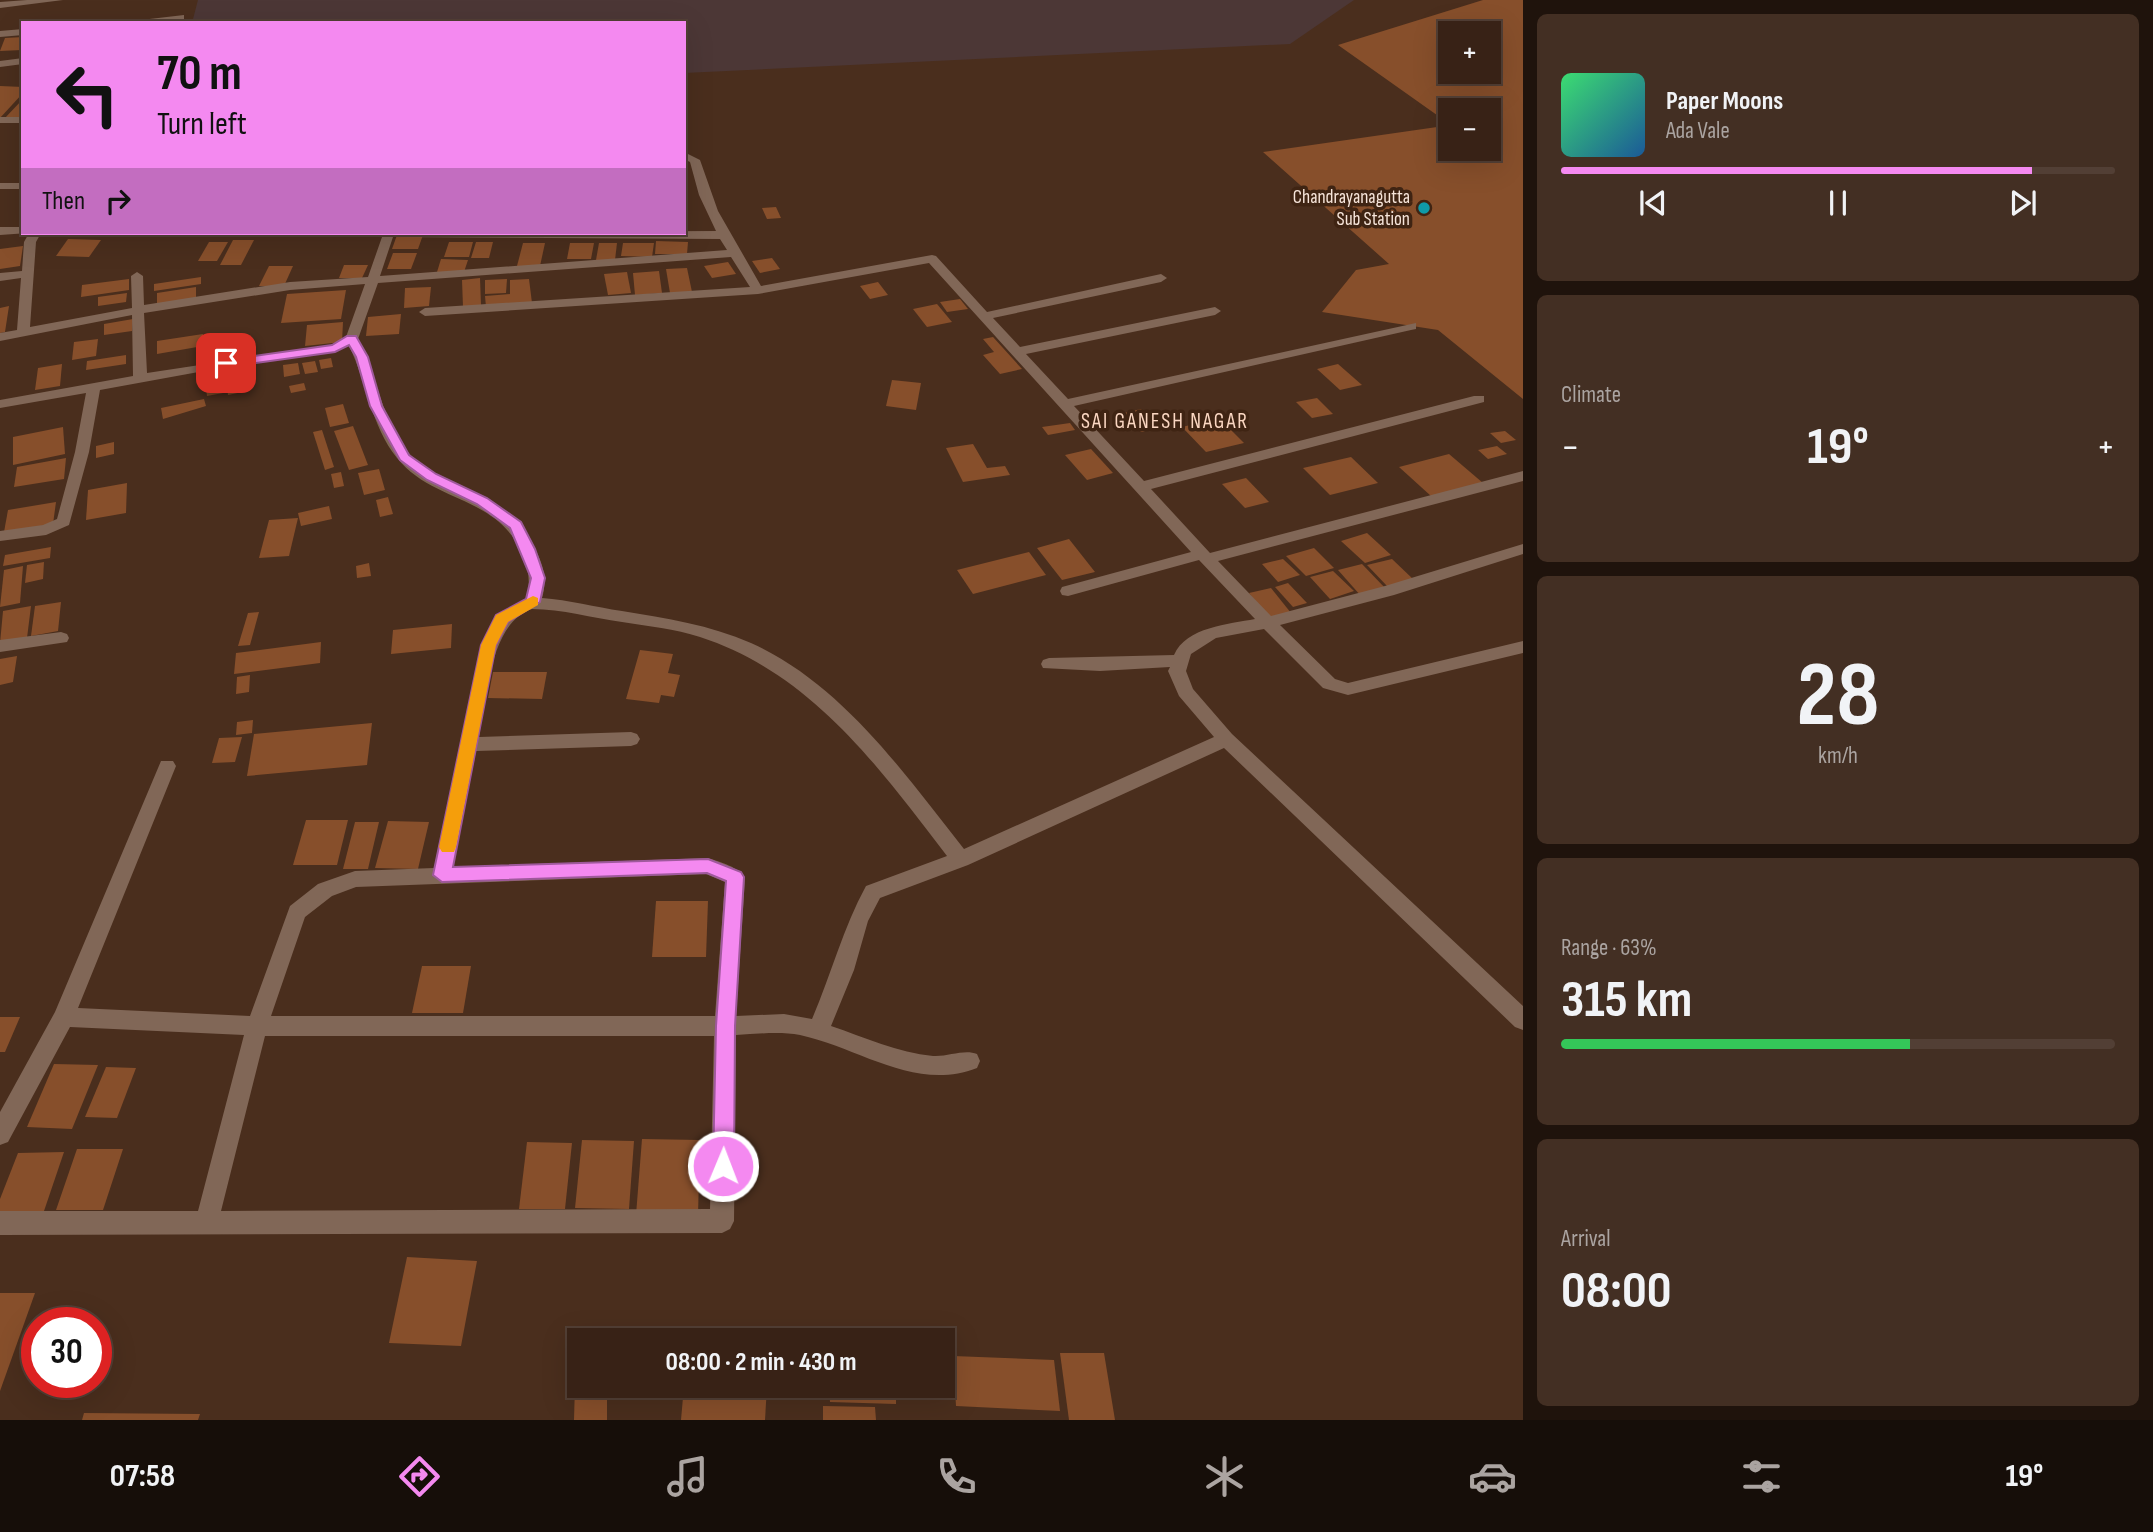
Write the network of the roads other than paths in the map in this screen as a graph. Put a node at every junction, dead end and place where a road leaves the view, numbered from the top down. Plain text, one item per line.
1 (59, 0) edge
2 (0, 5) edge
3 (181, 17) dead end
4 (139, 21) edge
5 (21, 32) edge
6 (0, 34) edge
7 (21, 61) edge
8 (0, 64) edge
9 (0, 120) edge
10 (21, 120) edge
11 (686, 156) edge
12 (0, 186) edge
13 (21, 186) edge
14 (0, 231) edge
15 (21, 231) edge
16 (34, 235) edge
17 (388, 235) edge
18 (686, 235) edge
19 (724, 235) junction
20 (734, 253) junction
21 (27, 274) junction
22 (137, 276) dead end
23 (0, 277) edge
24 (1161, 278) dead end
25 (370, 283) junction
26 (758, 290) junction
27 (139, 310) junction
28 (1215, 311) dead end
29 (425, 312) dead end
30 (984, 316) junction
31 (1411, 326) dead end
32 (23, 334) junction
33 (0, 337) edge
34 (352, 338) junction
35 (1017, 352) junction
36 (140, 380) junction
37 (93, 389) junction
38 (1479, 399) dead end
39 (0, 404) edge
40 (1064, 404) junction
41 (1523, 476) edge
42 (1139, 487) junction
43 (0, 536) edge
44 (1523, 549) edge
45 (1205, 557) junction
46 (1068, 591) dead end
47 (533, 602) junction
48 (1268, 623) junction
49 (61, 638) dead end
50 (0, 646) edge
51 (1523, 647) edge
52 (1178, 661) junction
53 (1049, 663) dead end
54 (631, 739) dead end
55 (1226, 739) junction
56 (469, 744) junction
57 (167, 766) dead end
58 (961, 859) junction
59 (442, 875) junction
60 (64, 1017) junction
61 (1523, 1020) edge
62 (257, 1026) junction
63 (725, 1026) junction
64 (818, 1031) junction
65 (969, 1061) dead end
66 (0, 1134) edge
67 (207, 1220) junction
68 (0, 1223) edge

1 - 2 street
3 - 4 street
5 - 6 street
7 - 8 street
9 - 10 street
11 - 19 street
12 - 13 street
14 - 15 street
16 - 21 street
17 - 25 street
18 - 19 street
19 - 20 street
20 - 25 street
20 - 26 street
21 - 23 street
21 - 32 street
22 - 27 street
24 - 30 street
25 - 27 street
25 - 34 street
26 - 29 street
26 - 30 street
27 - 32 street
27 - 36 street
28 - 35 street
30 - 35 street
31 - 40 street
32 - 33 street
34 - 36 street
34 - 47 street
35 - 40 street
36 - 37 street
37 - 39 street
37 - 43 street
38 - 42 street
40 - 42 street
41 - 45 street
42 - 45 street
44 - 48 street
45 - 46 street
45 - 48 street
47 - 56 street
47 - 58 street
48 - 51 street
48 - 52 street
49 - 50 street
52 - 53 street
52 - 55 street
54 - 56 street
55 - 58 street
55 - 61 street
56 - 59 street
57 - 60 street
58 - 64 street
59 - 62 street
59 - 63 street
60 - 62 street
60 - 66 street
62 - 63 street
62 - 67 street
63 - 64 street
63 - 67 street
64 - 65 street
67 - 68 street

